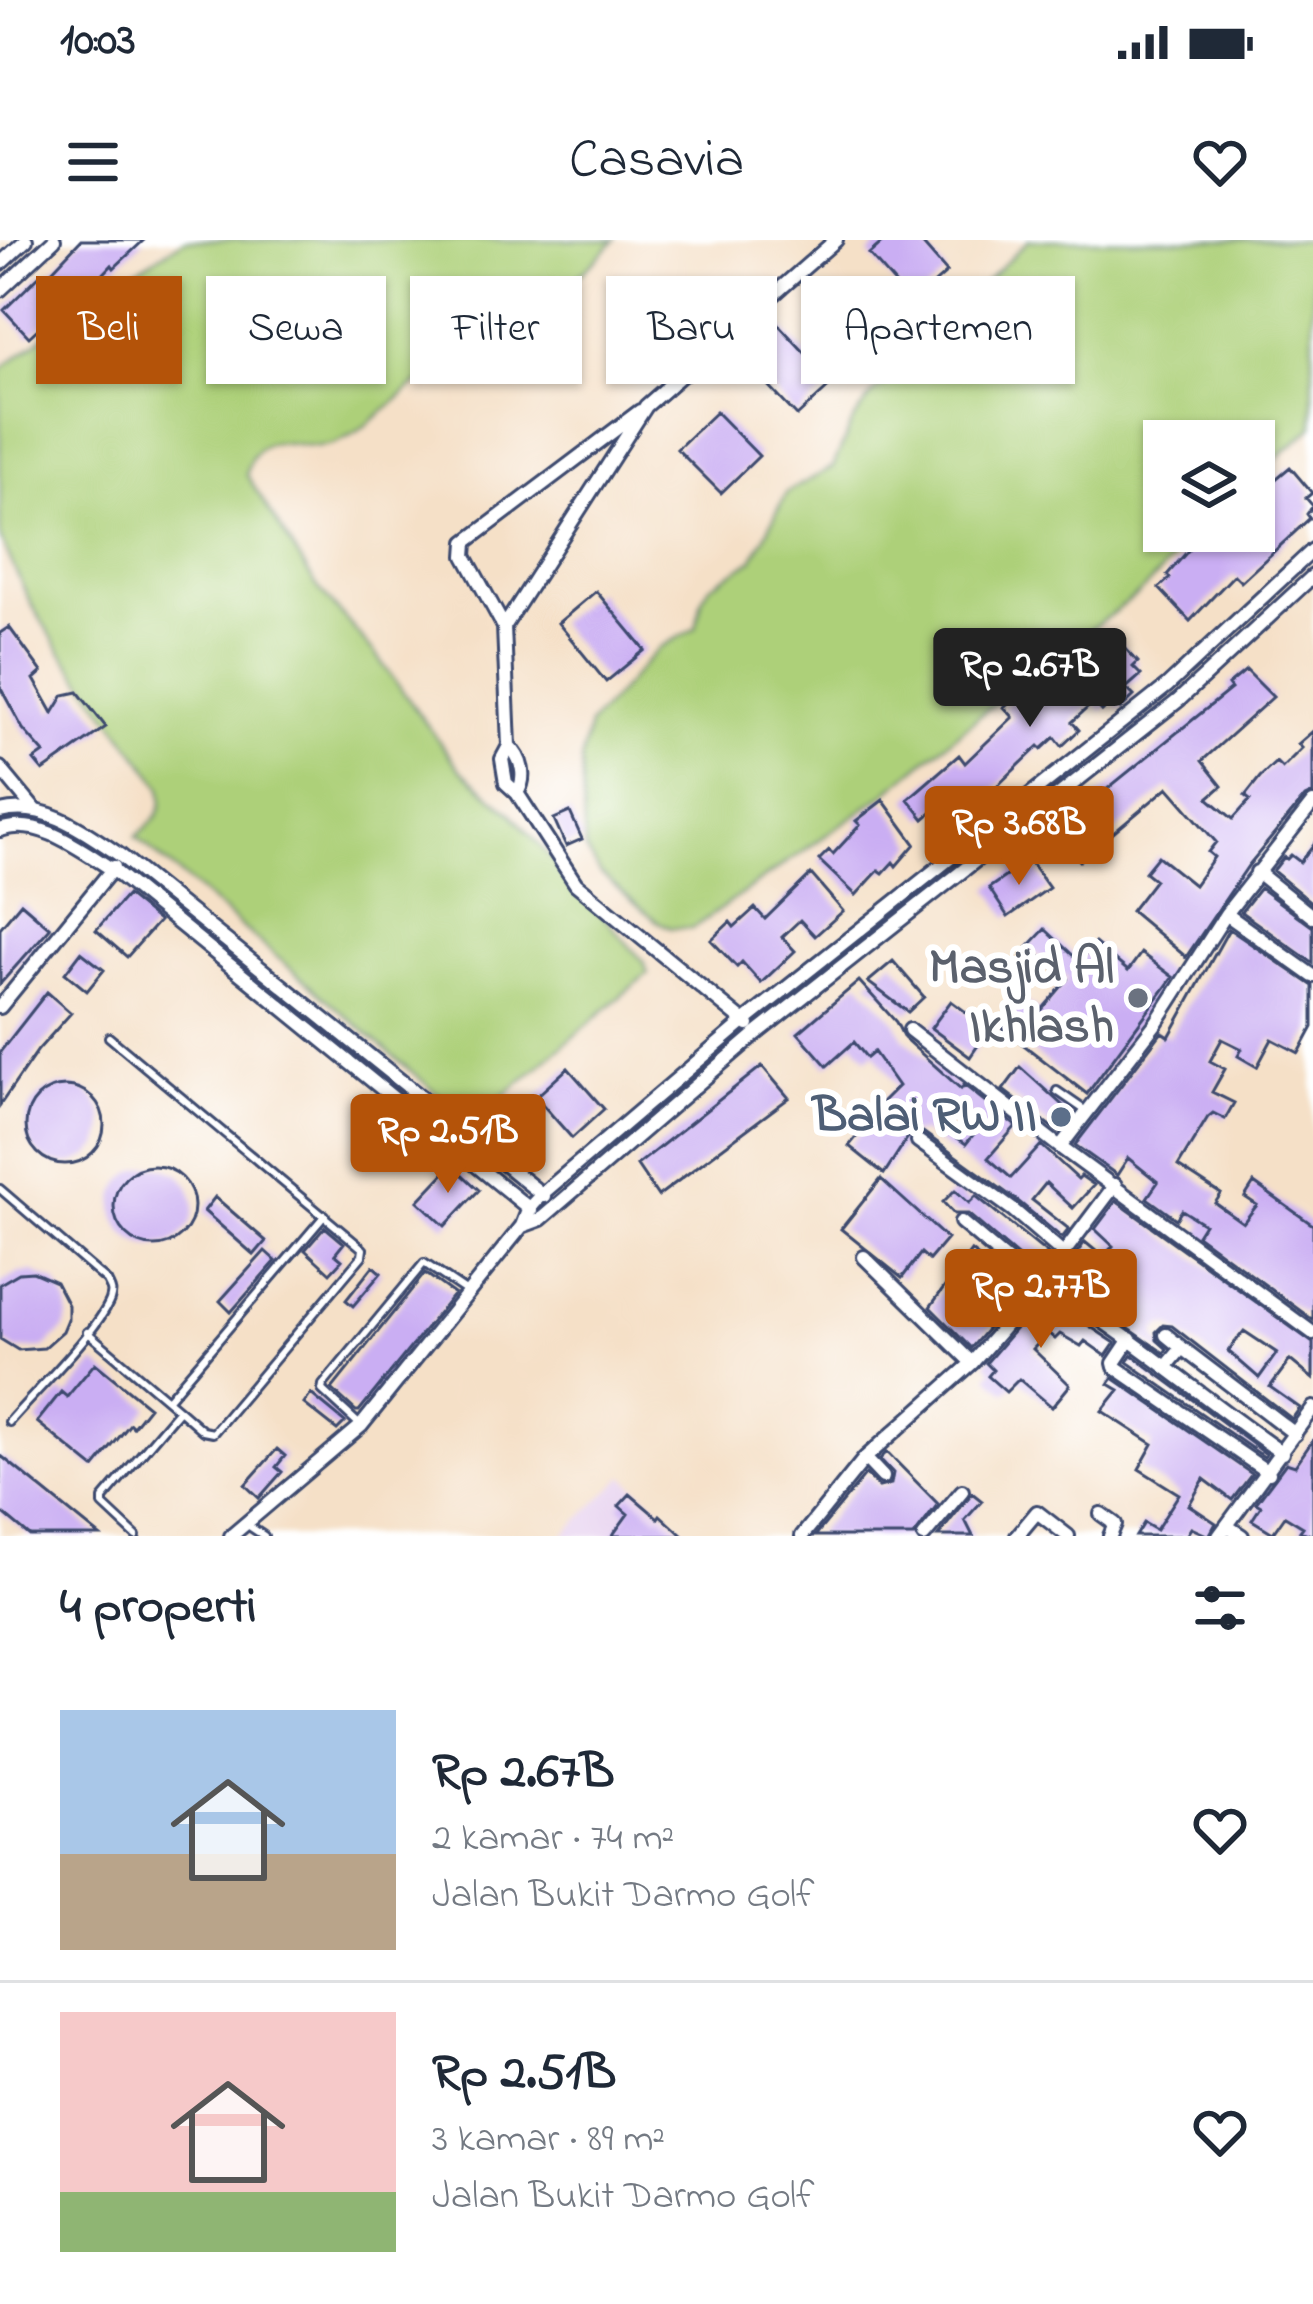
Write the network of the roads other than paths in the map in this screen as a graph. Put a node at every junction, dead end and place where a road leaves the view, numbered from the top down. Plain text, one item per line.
1 (26, 240) edge
2 (54, 240) edge
3 (836, 240) edge
4 (0, 264) edge
5 (0, 290) edge
6 (646, 406) junction
7 (1313, 550) edge
8 (1313, 576) edge
9 (504, 627) junction
10 (0, 768) edge
11 (1313, 803) edge
12 (34, 809) junction
13 (0, 812) edge
14 (0, 830) edge
15 (121, 856) junction
16 (112, 870) junction
17 (1258, 872) junction
18 (1226, 914) junction
19 (1313, 916) edge
20 (1313, 976) edge
21 (0, 1006) edge
22 (745, 1021) junction
23 (910, 1030) dead end
24 (756, 1034) junction
25 (109, 1037) dead end
26 (1057, 1091) dead end
27 (1086, 1112) junction
28 (918, 1141) dead end
29 (1060, 1147) junction
30 (1115, 1185) junction
31 (0, 1189) edge
32 (542, 1193) junction
33 (555, 1206) junction
34 (529, 1208) junction
35 (325, 1215) junction
36 (541, 1219) junction
37 (961, 1222) dead end
38 (522, 1226) junction
39 (1063, 1253) junction
40 (864, 1257) dead end
41 (1040, 1285) junction
42 (470, 1294) junction
43 (87, 1332) junction
44 (1313, 1333) edge
45 (1166, 1335) dead end
46 (1130, 1340) junction
47 (1182, 1348) junction
48 (972, 1364) junction
49 (1166, 1367) junction
50 (168, 1399) junction
51 (1313, 1408) edge
52 (179, 1409) junction
53 (9, 1422) dead end
54 (362, 1426) junction
55 (1295, 1434) junction
56 (1282, 1453) junction
57 (865, 1458) junction
58 (1269, 1473) junction
59 (883, 1477) dead end
60 (962, 1491) dead end
61 (1101, 1514) dead end
62 (246, 1524) junction
63 (1223, 1531) edge
64 (136, 1536) edge
65 (231, 1536) edge
66 (264, 1536) edge
67 (802, 1536) edge
68 (924, 1536) edge
69 (1017, 1536) edge
70 (1068, 1536) edge
71 (1110, 1536) edge
72 (1242, 1536) edge

1 - 4 street
2 - 5 street
3 - 6 street
6 - 9 street
6 - 9 street
7 - 22 street
8 - 24 street
9 - 22 street
10 - 12 street
11 - 17 street
12 - 13 street
12 - 15 street
14 - 16 street
15 - 16 street
15 - 32 street
16 - 21 street
16 - 34 street
17 - 18 street
17 - 19 street
18 - 20 street
18 - 27 street
22 - 24 street
22 - 32 street
23 - 29 street
24 - 33 street
25 - 35 lane
26 - 27 lane
27 - 29 street
28 - 39 street
29 - 30 street
30 - 39 street
30 - 44 street
31 - 43 lane
32 - 33 street
32 - 34 street
33 - 36 street
34 - 36 street
34 - 38 street
35 - 50 lane
35 - 52 lane
36 - 38 street
37 - 41 street
38 - 42 street
39 - 41 street
40 - 48 street
41 - 46 street
41 - 48 street
42 - 54 street
42 - 54 lane
43 - 50 lane
43 - 53 lane
45 - 47 street
46 - 49 street
46 - 58 street
47 - 49 street
47 - 55 street
48 - 57 street
49 - 56 street
50 - 52 lane
51 - 55 street
52 - 64 lane
54 - 62 street
55 - 56 street
56 - 58 street
57 - 59 street
57 - 67 street
58 - 63 street
60 - 68 street
61 - 71 street
62 - 65 street
62 - 66 lane
63 - 72 street
69 - 70 street

